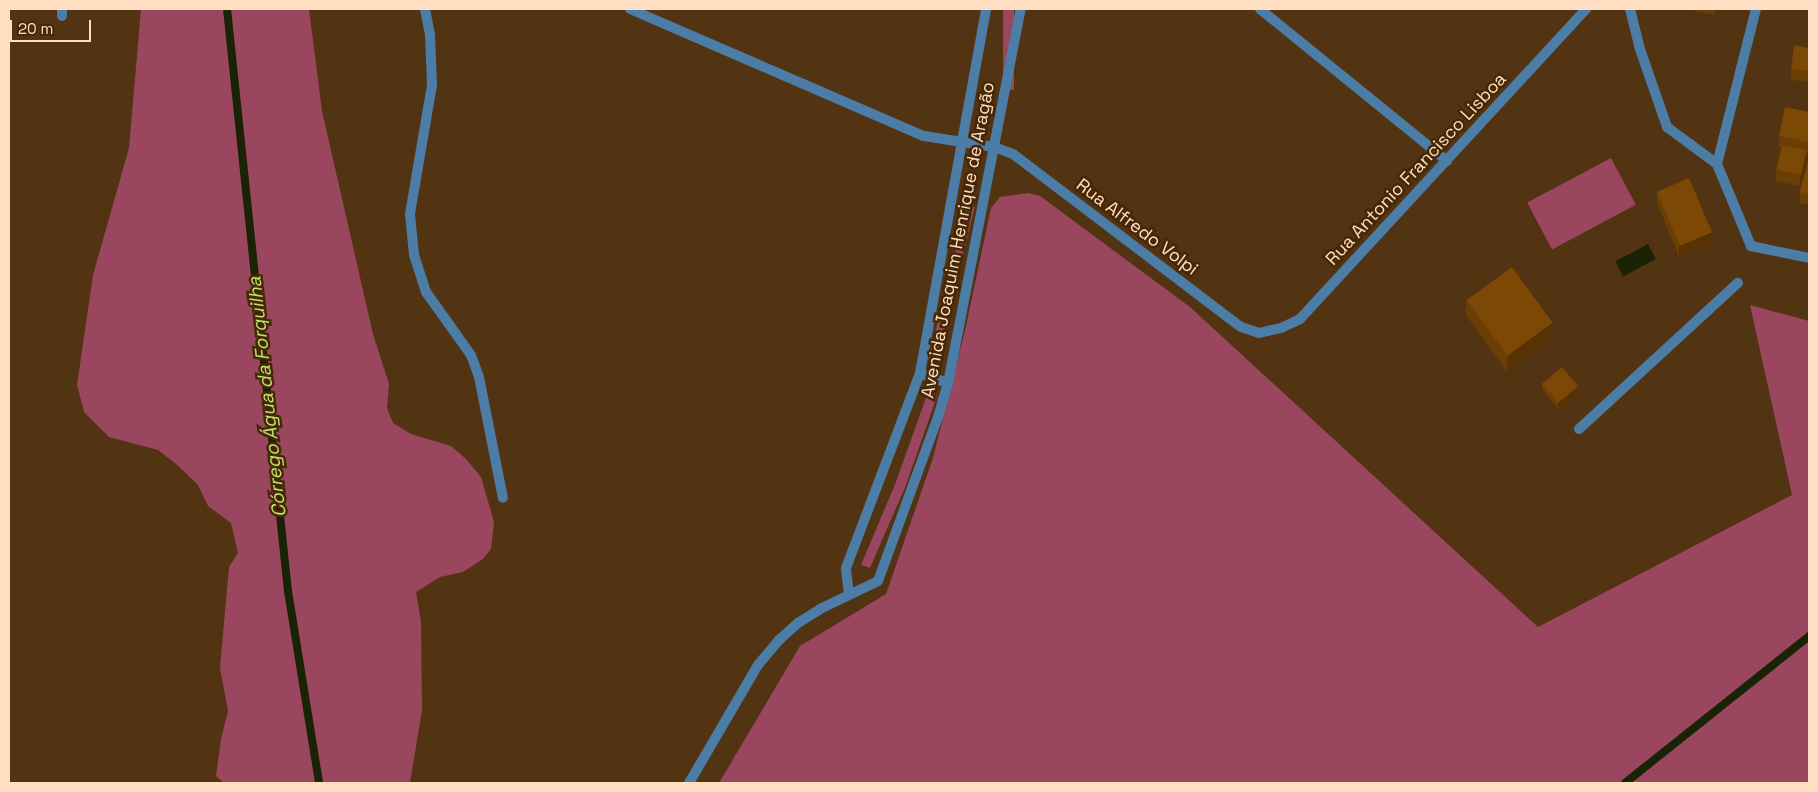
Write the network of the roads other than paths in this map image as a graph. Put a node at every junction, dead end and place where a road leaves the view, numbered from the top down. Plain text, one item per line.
1 (426, 9) edge
2 (630, 9) edge
3 (986, 9) edge
4 (1022, 9) edge
5 (1260, 9) edge
6 (1586, 9) edge
7 (1630, 9) edge
8 (1756, 9) edge
9 (963, 142) junction
10 (994, 147) junction
11 (1447, 161) junction
12 (1717, 164) junction
13 (1809, 258) edge
14 (1738, 283) dead end
15 (1259, 333) joint
16 (920, 373) junction
17 (948, 383) junction
18 (1579, 429) dead end
19 (503, 498) dead end
20 (848, 594) junction
21 (689, 783) edge

1 - 19 street
2 - 9 street, Rua Alfredo Volpi
3 - 9 street, Avenida Joaquim Henrique de Aragão
4 - 10 street, Avenida Joaquim Henrique de Aragão
5 - 11 street
6 - 11 street, Rua Antonio Francisco Lisboa
7 - 12 street
8 - 12 street
9 - 10 street, Rua Alfredo Volpi
9 - 16 street, Avenida Joaquim Henrique de Aragão
10 - 15 street, Rua Alfredo Volpi
10 - 17 street, Avenida Joaquim Henrique de Aragão
11 - 15 street, Rua Antonio Francisco Lisboa
12 - 13 street
14 - 18 street
16 - 17 street
16 - 20 street, Avenida Joaquim Henrique de Aragão
17 - 20 street, Avenida Joaquim Henrique de Aragão
20 - 21 street

